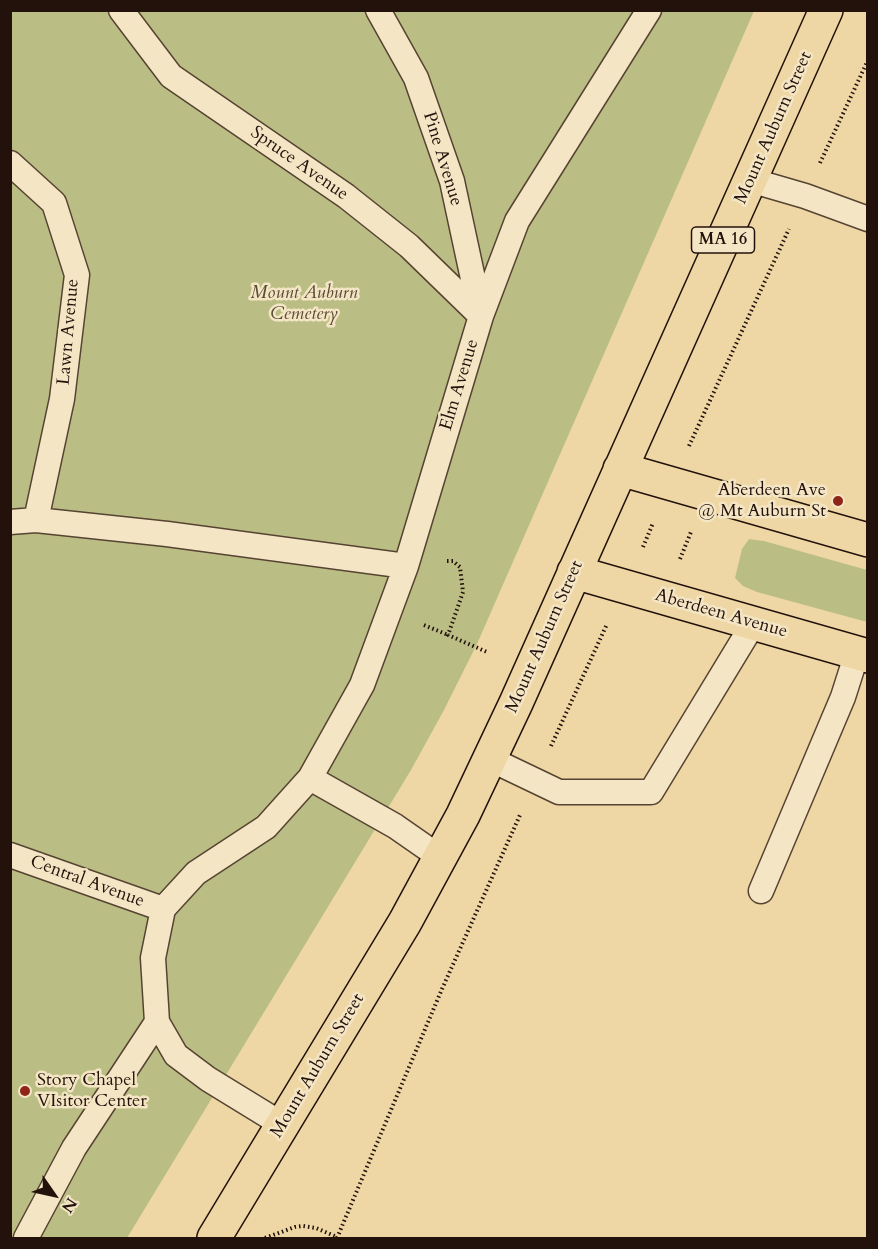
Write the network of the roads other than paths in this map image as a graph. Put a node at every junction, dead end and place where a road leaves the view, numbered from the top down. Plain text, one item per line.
1 (121, 10) edge
2 (378, 10) edge
3 (649, 10) edge
4 (826, 10) edge
5 (10, 163) edge
6 (750, 180) junction
7 (867, 219) edge
8 (481, 316) junction
9 (620, 469) junction
10 (36, 520) junction
11 (10, 522) edge
12 (867, 540) edge
13 (406, 566) junction
14 (574, 572) junction
15 (753, 624) junction
16 (862, 655) edge
17 (490, 759) junction
18 (310, 778) junction
19 (10, 855) edge
20 (441, 858) junction
21 (760, 891) dead end
22 (163, 909) junction
23 (157, 1022) junction
24 (283, 1125) junction
25 (224, 1235) edge
26 (26, 1239) edge

1 - 8 lane, Spruce Avenue
2 - 8 lane, Pine Avenue
3 - 8 lane, Elm Avenue
4 - 6 main road, Mount Auburn Street / MA 16
5 - 10 lane, Lawn Avenue
6 - 7 lane
6 - 9 main road, Mount Auburn Street / MA 16
8 - 13 lane, Elm Avenue
9 - 12 main road
9 - 14 main road, Mount Auburn Street / MA 16
10 - 11 lane
10 - 13 lane
13 - 18 lane, Elm Avenue
14 - 15 main road, Aberdeen Avenue
14 - 17 main road, Mount Auburn Street
15 - 16 main road, Aberdeen Avenue
15 - 17 lane
16 - 21 lane
17 - 20 main road, Mount Auburn Street
18 - 20 lane
18 - 22 lane, Elm Avenue
19 - 22 lane, Central Avenue
20 - 24 main road, Mount Auburn Street
22 - 23 lane
23 - 24 lane
23 - 26 lane
24 - 25 main road, Mount Auburn Street

